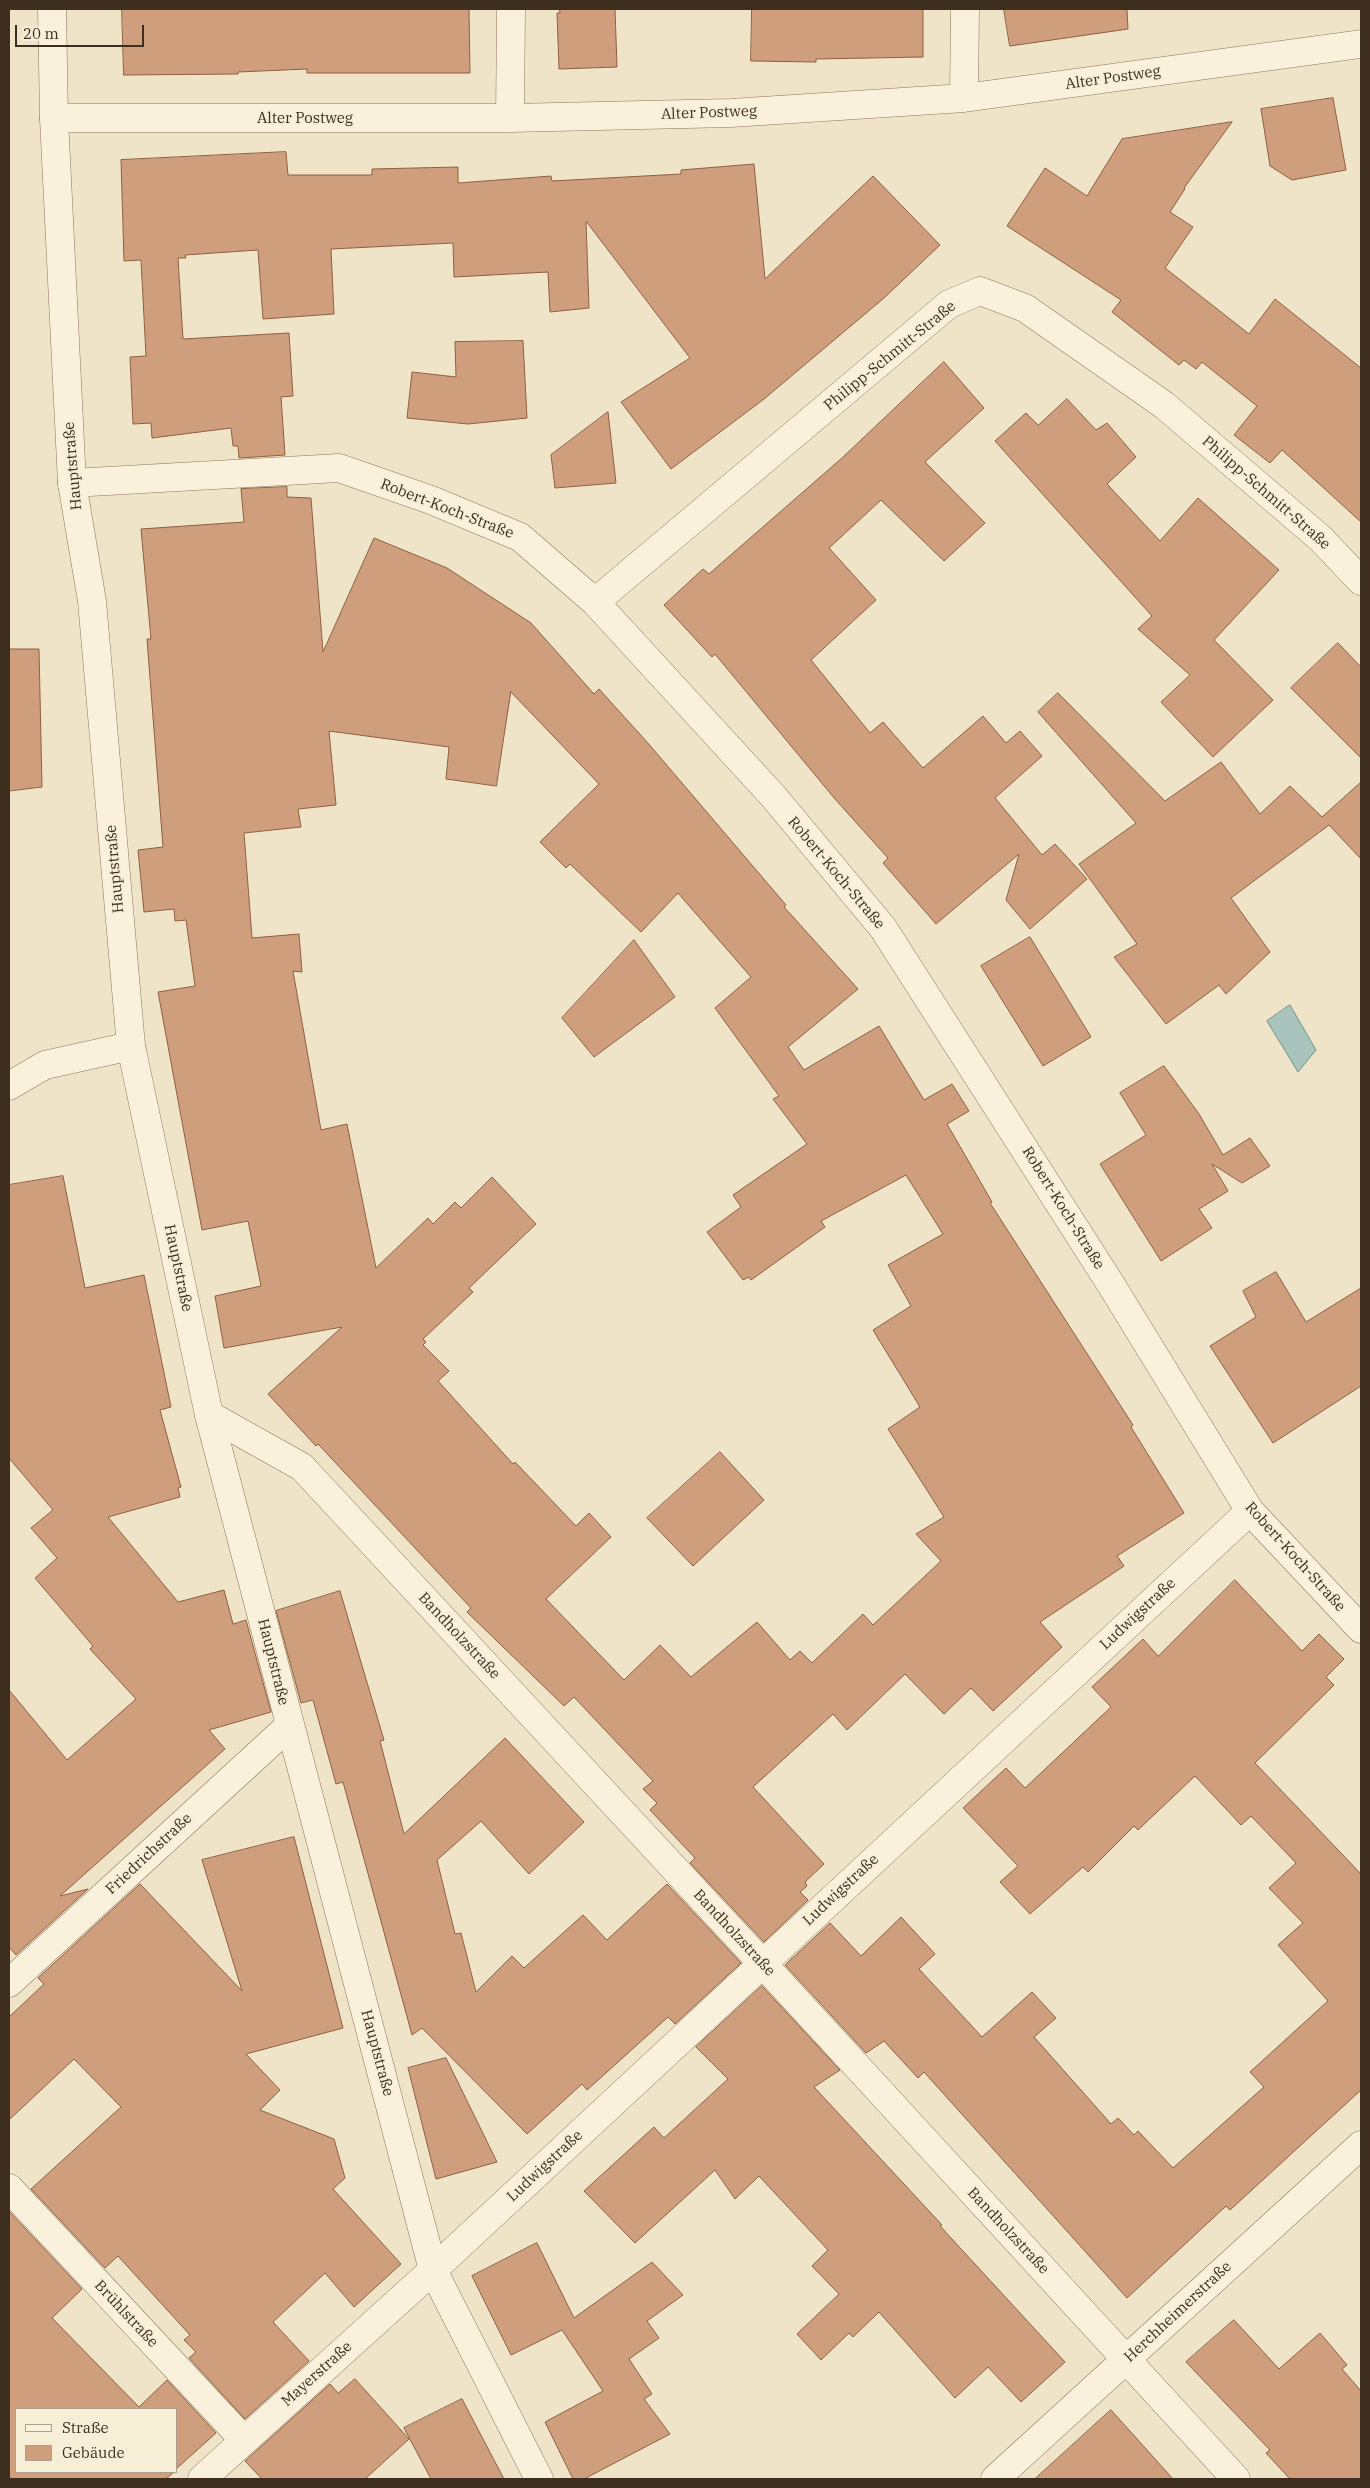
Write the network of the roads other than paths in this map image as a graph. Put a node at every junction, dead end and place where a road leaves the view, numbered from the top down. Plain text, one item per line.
1 (52, 9) edge
2 (511, 9) edge
3 (965, 9) edge
4 (1361, 44) edge
5 (964, 98) junction
6 (54, 118) junction
7 (510, 118) junction
8 (72, 483) junction
9 (1361, 581) edge
10 (595, 602) junction
11 (131, 1046) junction
12 (9, 1086) edge
13 (209, 1415) junction
14 (1250, 1511) junction
15 (1361, 1629) edge
16 (289, 1726) junction
17 (762, 1963) junction
18 (9, 1983) edge
19 (1361, 2144) edge
20 (9, 2188) edge
21 (433, 2270) junction
22 (1126, 2360) junction
23 (244, 2440) junction
24 (202, 2479) edge
25 (539, 2479) edge
26 (995, 2479) edge
27 (1236, 2479) edge

1 - 6 street, Hauptstraße
2 - 7 street
3 - 5 street
4 - 5 street, Alter Postweg
5 - 7 street, Alter Postweg
6 - 7 street, Alter Postweg
6 - 8 street, Hauptstraße
8 - 10 street, Robert-Koch-Straße
8 - 11 street, Hauptstraße
9 - 10 street, Philipp-Schmitt-Straße
10 - 14 street, Robert-Koch-Straße
11 - 12 street
11 - 13 street, Hauptstraße
13 - 16 street, Hauptstraße
13 - 17 street, Bandholzstraße
14 - 15 street, Robert-Koch-Straße
14 - 17 street, Ludwigstraße
16 - 18 street, Friedrichstraße
16 - 21 street, Hauptstraße
17 - 21 street, Ludwigstraße
17 - 22 street, Bandholzstraße
19 - 22 street, Herchheimerstraße
20 - 23 street, Brühlstraße
21 - 23 street, Mayerstraße
21 - 25 street, Hauptstraße
22 - 26 street, Herchheimerstraße
22 - 27 street, Bandholzstraße
23 - 24 street, Mayerstraße

